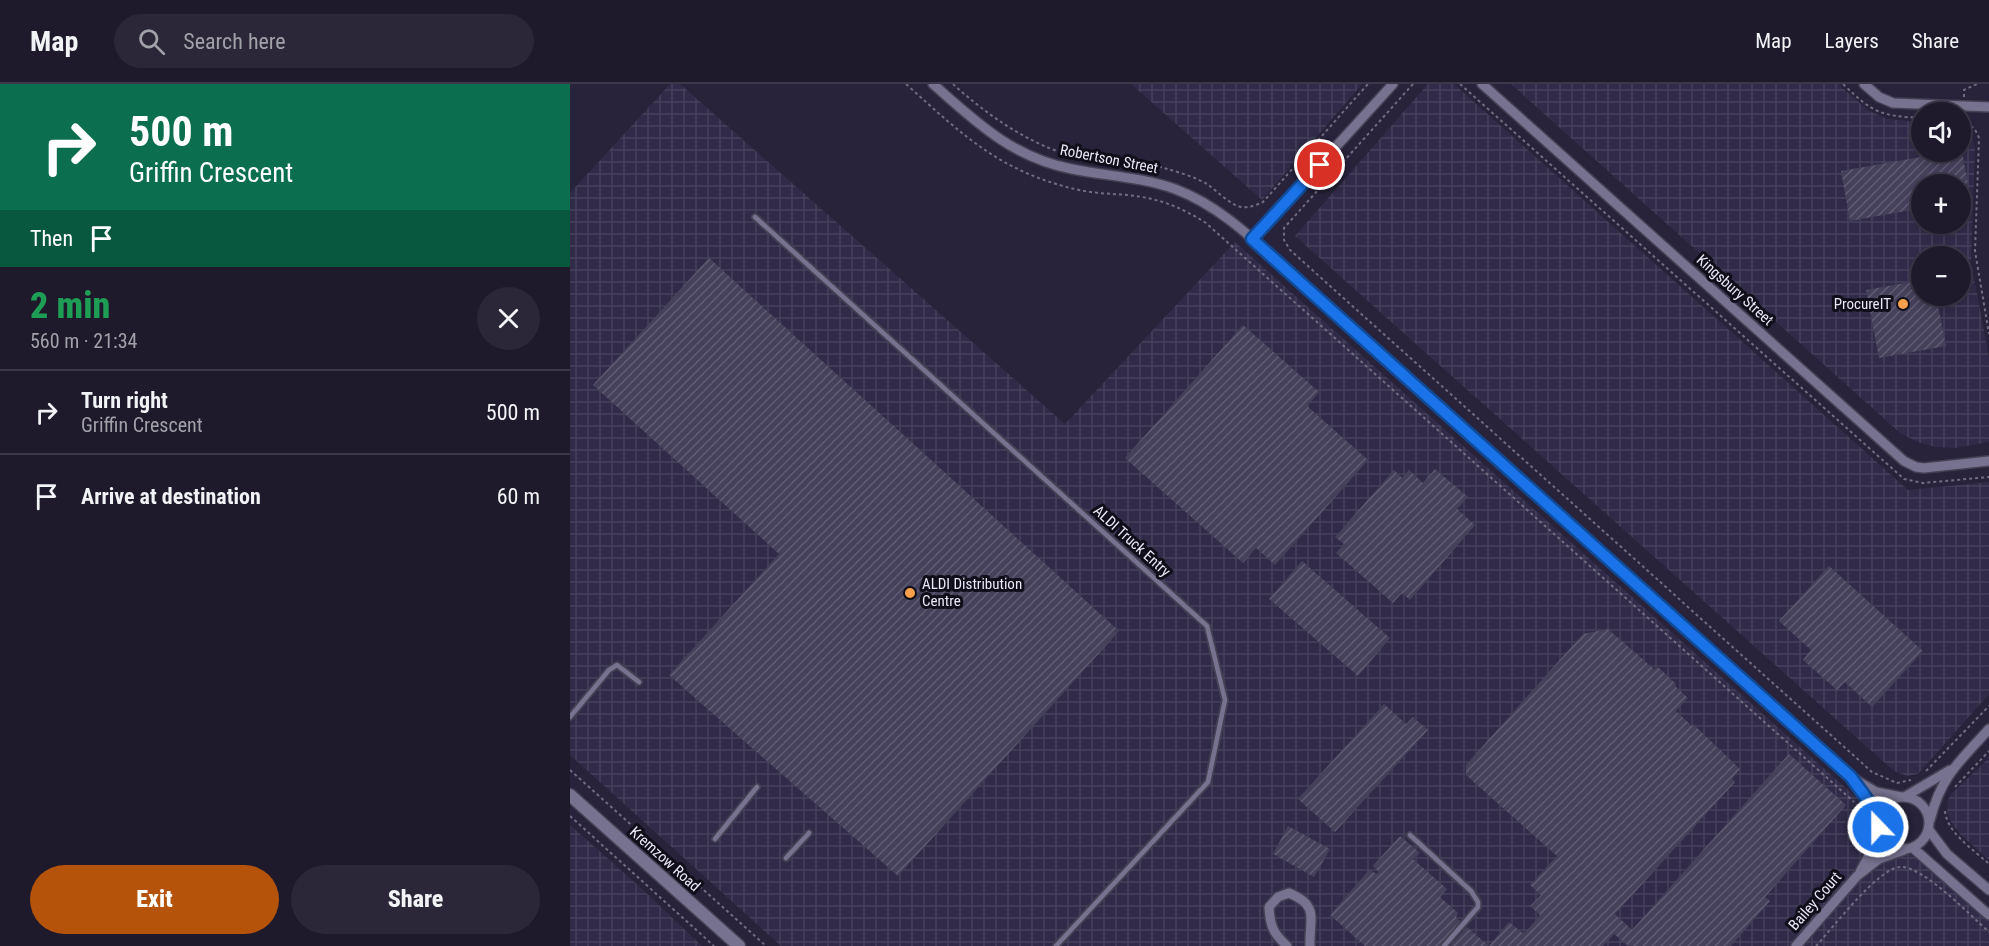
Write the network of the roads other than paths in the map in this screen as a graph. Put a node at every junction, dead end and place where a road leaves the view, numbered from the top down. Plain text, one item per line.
1 (933, 84) edge
2 (1393, 84) edge
3 (1482, 84) edge
4 (1864, 84) edge
5 (1989, 107) edge
6 (755, 217) dead end
7 (1252, 239) junction
8 (1989, 461) edge
9 (639, 682) dead end
10 (570, 717) edge
11 (1989, 729) edge
12 (1951, 770) junction
13 (1851, 777) junction
14 (757, 787) dead end
15 (570, 795) edge
16 (1903, 797) junction
17 (1878, 823) junction
18 (1929, 826) junction
19 (809, 833) dead end
20 (1410, 835) dead end
21 (715, 839) dead end
22 (1909, 849) junction
23 (786, 858) dead end
24 (1857, 876) junction
25 (1989, 890) edge
26 (1989, 915) edge
27 (739, 946) edge
28 (1056, 946) edge
29 (1287, 946) edge
30 (1310, 946) edge
31 (1444, 946) edge
32 (1796, 946) edge

1 - 7 street, Robertson Street
2 - 7 street
3 - 8 street, Kingsbury Street
4 - 5 street
6 - 28 lane, ALDI Truck Entry
7 - 13 street, Robertson Street
9 - 10 lane
11 - 12 street
12 - 16 street
12 - 18 street
13 - 16 street
13 - 17 street
14 - 21 lane
15 - 27 street, Kremzow Road
16 - 17 street
16 - 18 street
17 - 22 street
17 - 24 street, Bailey Court
18 - 22 street
18 - 25 street
19 - 23 lane
20 - 31 lane
22 - 24 street, Bailey Court
22 - 26 street
24 - 32 street, Bailey Court
29 - 30 street

